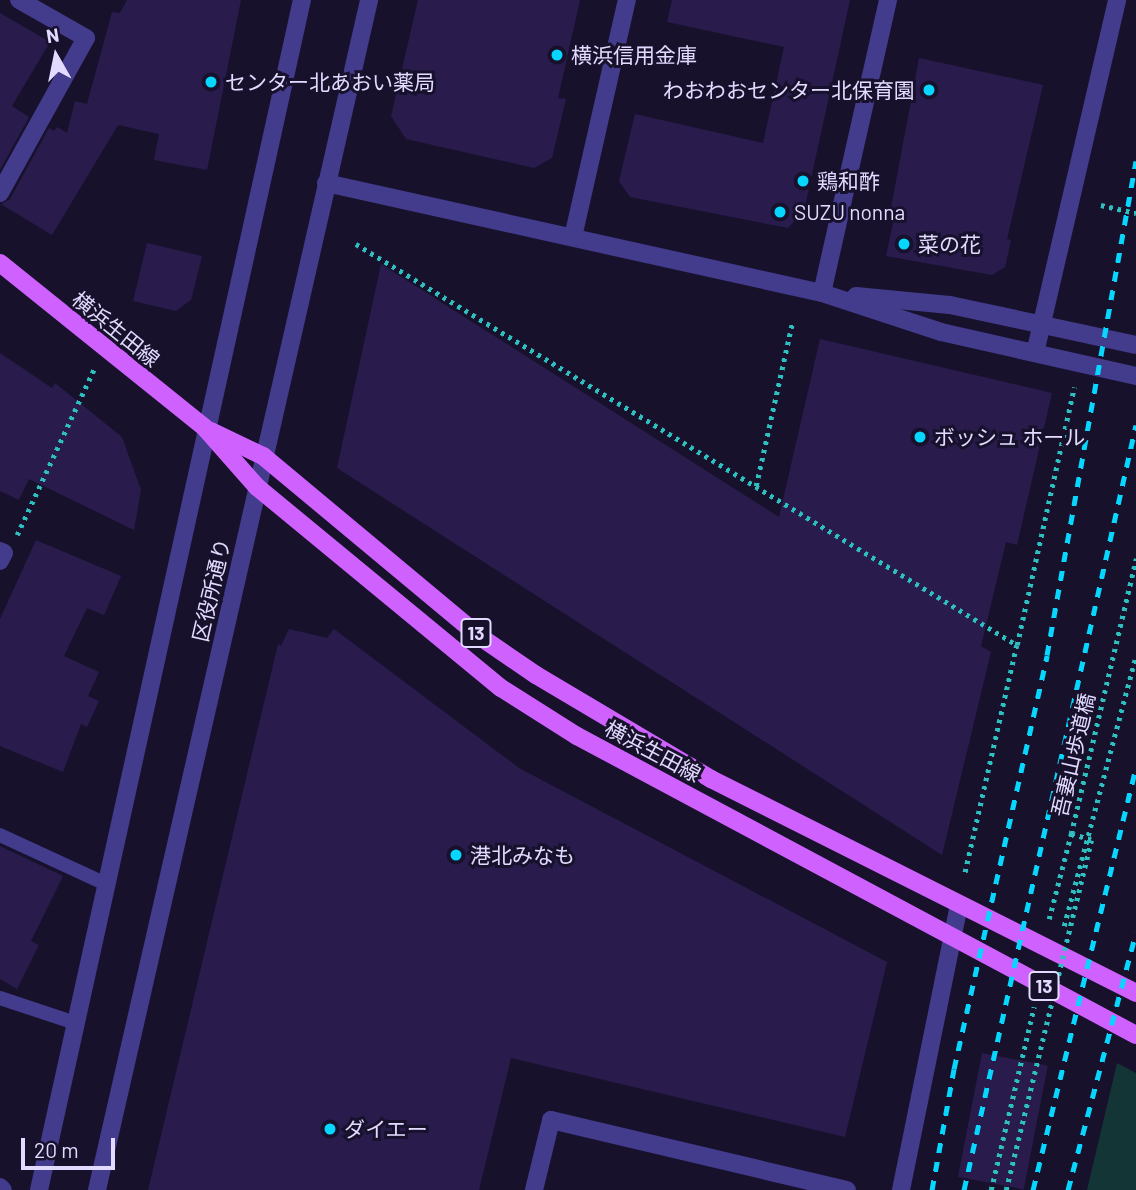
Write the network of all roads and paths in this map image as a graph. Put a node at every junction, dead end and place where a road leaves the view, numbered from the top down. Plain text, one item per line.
1 (19, 0) edge
2 (302, 0) edge
3 (369, 0) edge
4 (627, 0) edge
5 (888, 0) edge
6 (1116, 0) edge
7 (326, 183) junction
8 (0, 193) edge
9 (1101, 205) dead end
10 (1136, 213) edge
11 (573, 237) junction
12 (356, 244) dead end
13 (0, 263) edge
14 (822, 293) junction
15 (792, 323) dead end
16 (1042, 323) junction
17 (1136, 345) edge
18 (103, 349) junction
19 (1035, 353) junction
20 (1136, 376) edge
21 (1074, 386) dead end
22 (205, 428) junction
23 (263, 456) junction
24 (756, 486) junction
25 (257, 487) junction
26 (1, 555) edge
27 (1136, 559) edge
28 (1017, 645) junction
29 (1136, 656) edge
30 (1071, 834) junction
31 (0, 835) edge
32 (965, 874) dead end
33 (106, 884) junction
34 (959, 905) junction
35 (1049, 919) dead end
36 (1064, 926) dead end
37 (952, 937) junction
38 (1136, 993) edge
39 (0, 998) edge
40 (1034, 1007) dead end
41 (75, 1023) junction
42 (1136, 1035) edge
43 (39, 1190) edge
44 (97, 1190) edge
45 (534, 1190) edge
46 (847, 1190) edge
47 (901, 1190) edge
48 (991, 1190) edge
49 (1006, 1190) edge

1 - 8 street
2 - 22 street, 区役所通り
3 - 7 street, 区役所通り
4 - 11 street
5 - 14 street
6 - 16 street
7 - 11 street
7 - 23 street, 区役所通り
9 - 10 path
11 - 14 street
12 - 24 path
13 - 18 main road, 横浜生田線 / 13
14 - 16 street
14 - 19 street
15 - 24 path
16 - 17 street
16 - 19 street
18 - 22 main road, 横浜生田線 / 13
18 - 26 path
19 - 20 street
21 - 28 path
22 - 23 main road, 横浜生田線 / 13
22 - 25 main road, 横浜生田線 / 13
22 - 33 street, 区役所通り
23 - 25 street, 区役所通り
23 - 34 main road, 横浜生田線 / 13
24 - 28 path
25 - 37 main road, 横浜生田線 / 13
25 - 44 street, 区役所通り
27 - 30 path, 吾妻山歩道橋, bridge
28 - 32 path
29 - 36 path
30 - 35 path
30 - 49 path, 吾妻山歩道橋, bridge
31 - 33 lane
33 - 41 street, 区役所通り
34 - 37 street
34 - 38 main road, 横浜生田線 / 13
37 - 42 main road, 横浜生田線 / 13
37 - 47 street
39 - 41 lane
40 - 48 path
41 - 43 street, 区役所通り
45 - 46 street

